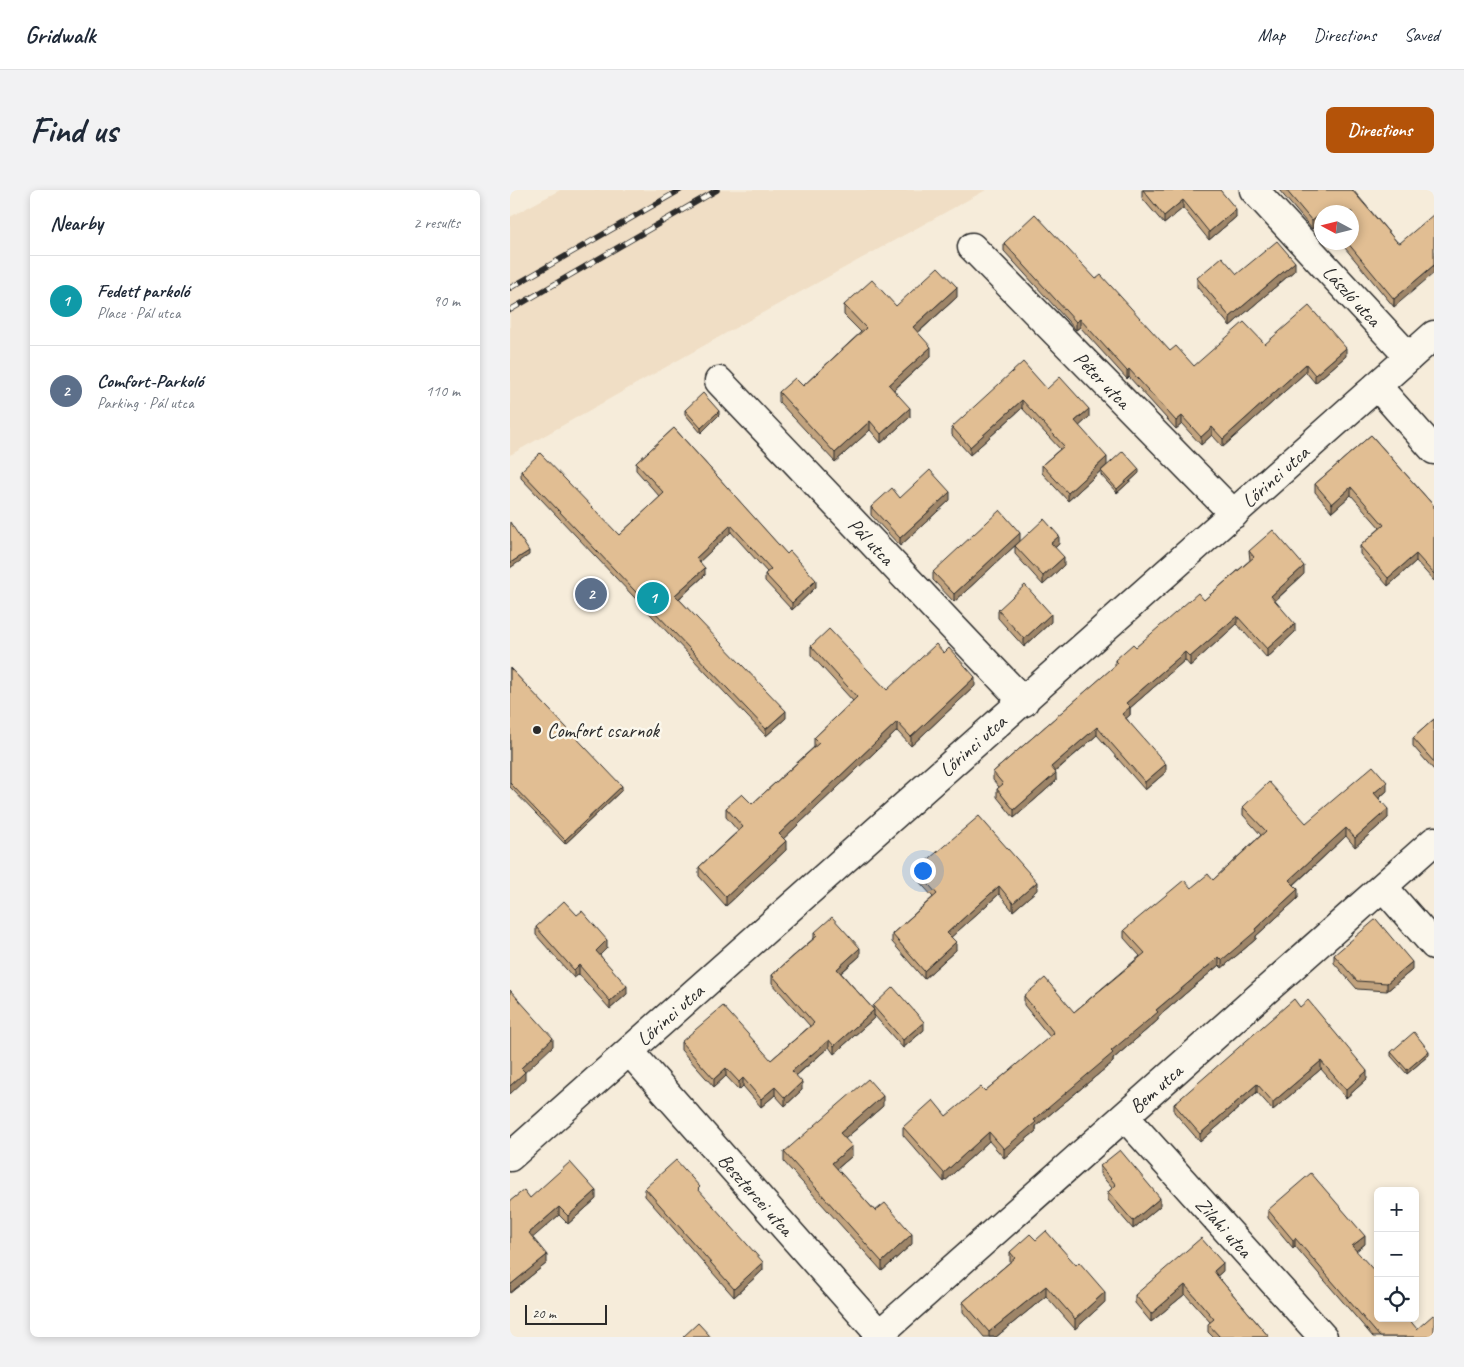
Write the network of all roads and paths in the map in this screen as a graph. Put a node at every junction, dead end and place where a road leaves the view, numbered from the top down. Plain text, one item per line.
1 (1254, 190) edge
2 (972, 247) dead end
3 (1434, 335) edge
4 (1409, 358) junction
5 (719, 380) dead end
6 (1377, 386) junction
7 (1434, 450) edge
8 (1234, 514) junction
9 (1024, 702) junction
10 (1434, 841) edge
11 (1384, 888) junction
12 (1434, 945) edge
13 (630, 1052) junction
14 (1125, 1117) junction
15 (510, 1157) edge
16 (879, 1336) edge
17 (1323, 1337) edge

1 - 4 street, László utca
2 - 8 street, Péter utca
3 - 4 street, Lőrinci utca
4 - 6 street, Lőrinci utca
5 - 9 street, Pál utca
6 - 7 street
6 - 8 street, Lőrinci utca
8 - 9 street, Lőrinci utca
9 - 13 street, Lőrinci utca
10 - 11 street, Bem utca
11 - 12 street
11 - 14 street, Bem utca
13 - 15 street, Lőrinci utca
13 - 16 street, Besztercei utca
14 - 16 street, Bem utca
14 - 17 street, Zilahi utca

